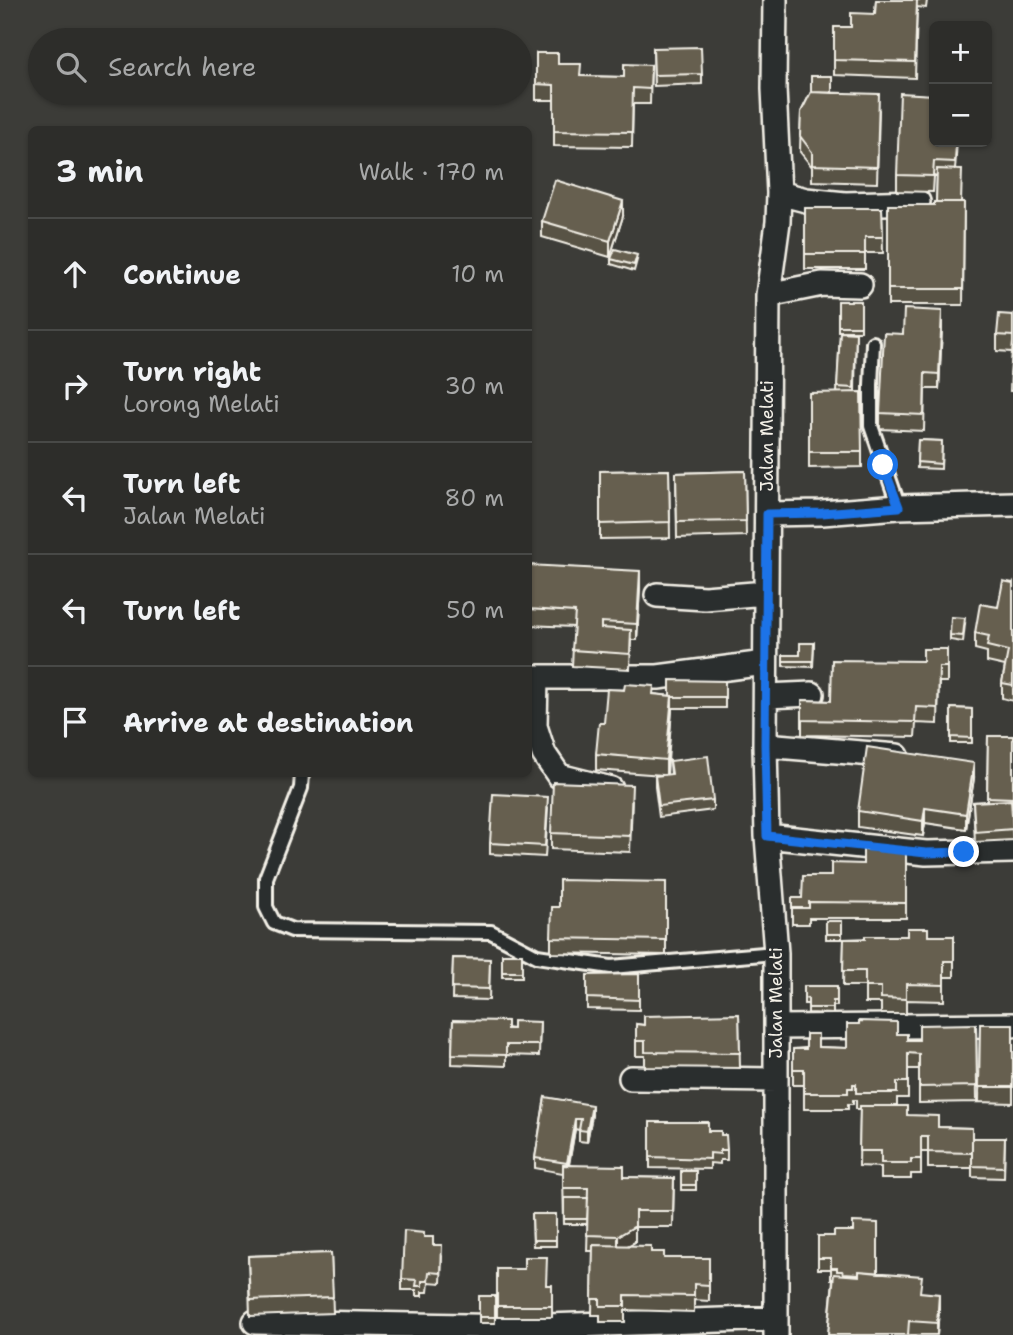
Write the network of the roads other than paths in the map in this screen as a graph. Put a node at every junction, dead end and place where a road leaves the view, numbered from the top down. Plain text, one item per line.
1 (775, 0) edge
2 (779, 193) junction
3 (918, 202) edge
4 (860, 285) dead end
5 (768, 295) junction
6 (873, 343) dead end
7 (1013, 504) edge
8 (899, 507) junction
9 (767, 514) junction
10 (766, 593) junction
11 (657, 595) dead end
12 (765, 663) junction
13 (532, 677) edge
14 (812, 694) dead end
15 (766, 696) junction
16 (765, 745) junction
17 (914, 758) edge
18 (302, 777) edge
19 (611, 789) edge
20 (767, 836) junction
21 (1013, 851) edge
22 (776, 953) junction
23 (1013, 1025) edge
24 (776, 1027) junction
25 (631, 1077) dead end
26 (776, 1080) junction
27 (255, 1322) dead end
28 (776, 1326) edge

1 - 2 street, Jalan Melati
2 - 3 street
2 - 5 street, Jalan Melati
4 - 5 street
5 - 9 street, Jalan Melati
6 - 8 lane
7 - 8 street
8 - 9 street
9 - 10 street, Jalan Melati
10 - 11 street
10 - 12 street, Jalan Melati
12 - 13 street
12 - 15 street, Jalan Melati
13 - 19 street
14 - 15 street
15 - 16 street, Jalan Melati
16 - 17 street
16 - 20 street, Jalan Melati
18 - 22 lane
20 - 21 street
20 - 22 street, Jalan Melati
22 - 24 street, Jalan Melati
23 - 24 street
24 - 26 street, Jalan Melati
25 - 26 street
26 - 28 street, Jalan Melati
27 - 28 street

